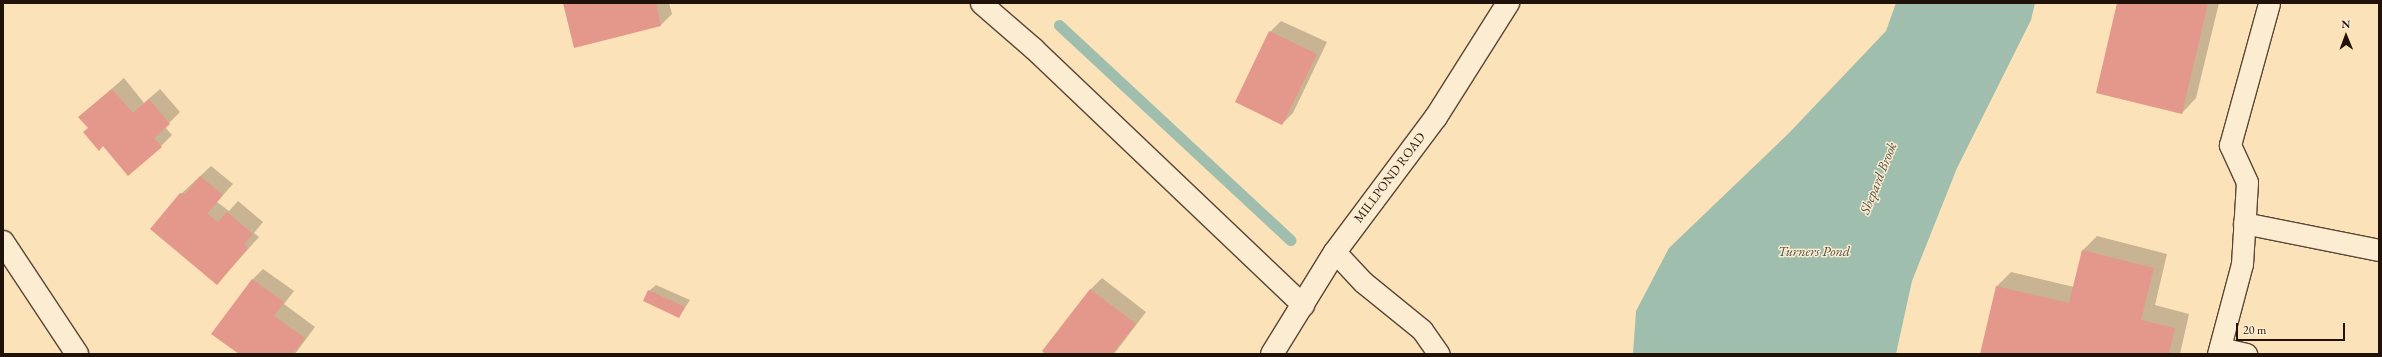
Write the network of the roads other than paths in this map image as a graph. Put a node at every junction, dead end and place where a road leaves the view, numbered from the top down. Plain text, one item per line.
1 (981, 3) edge
2 (1508, 3) edge
3 (2269, 3) edge
4 (2244, 222) junction
5 (3, 242) edge
6 (2379, 250) edge
7 (1335, 252) junction
8 (1303, 305) junction
9 (2219, 351) edge
10 (77, 354) edge
11 (1272, 354) edge
12 (1439, 354) edge
13 (2246, 354) edge

1 - 8 lane
2 - 7 street, MILLPOND ROAD
3 - 4 lane
4 - 6 lane
4 - 9 lane
5 - 10 street
7 - 8 street, MILLPOND ROAD
7 - 12 lane
8 - 11 street, MILLPOND ROAD
9 - 13 lane

